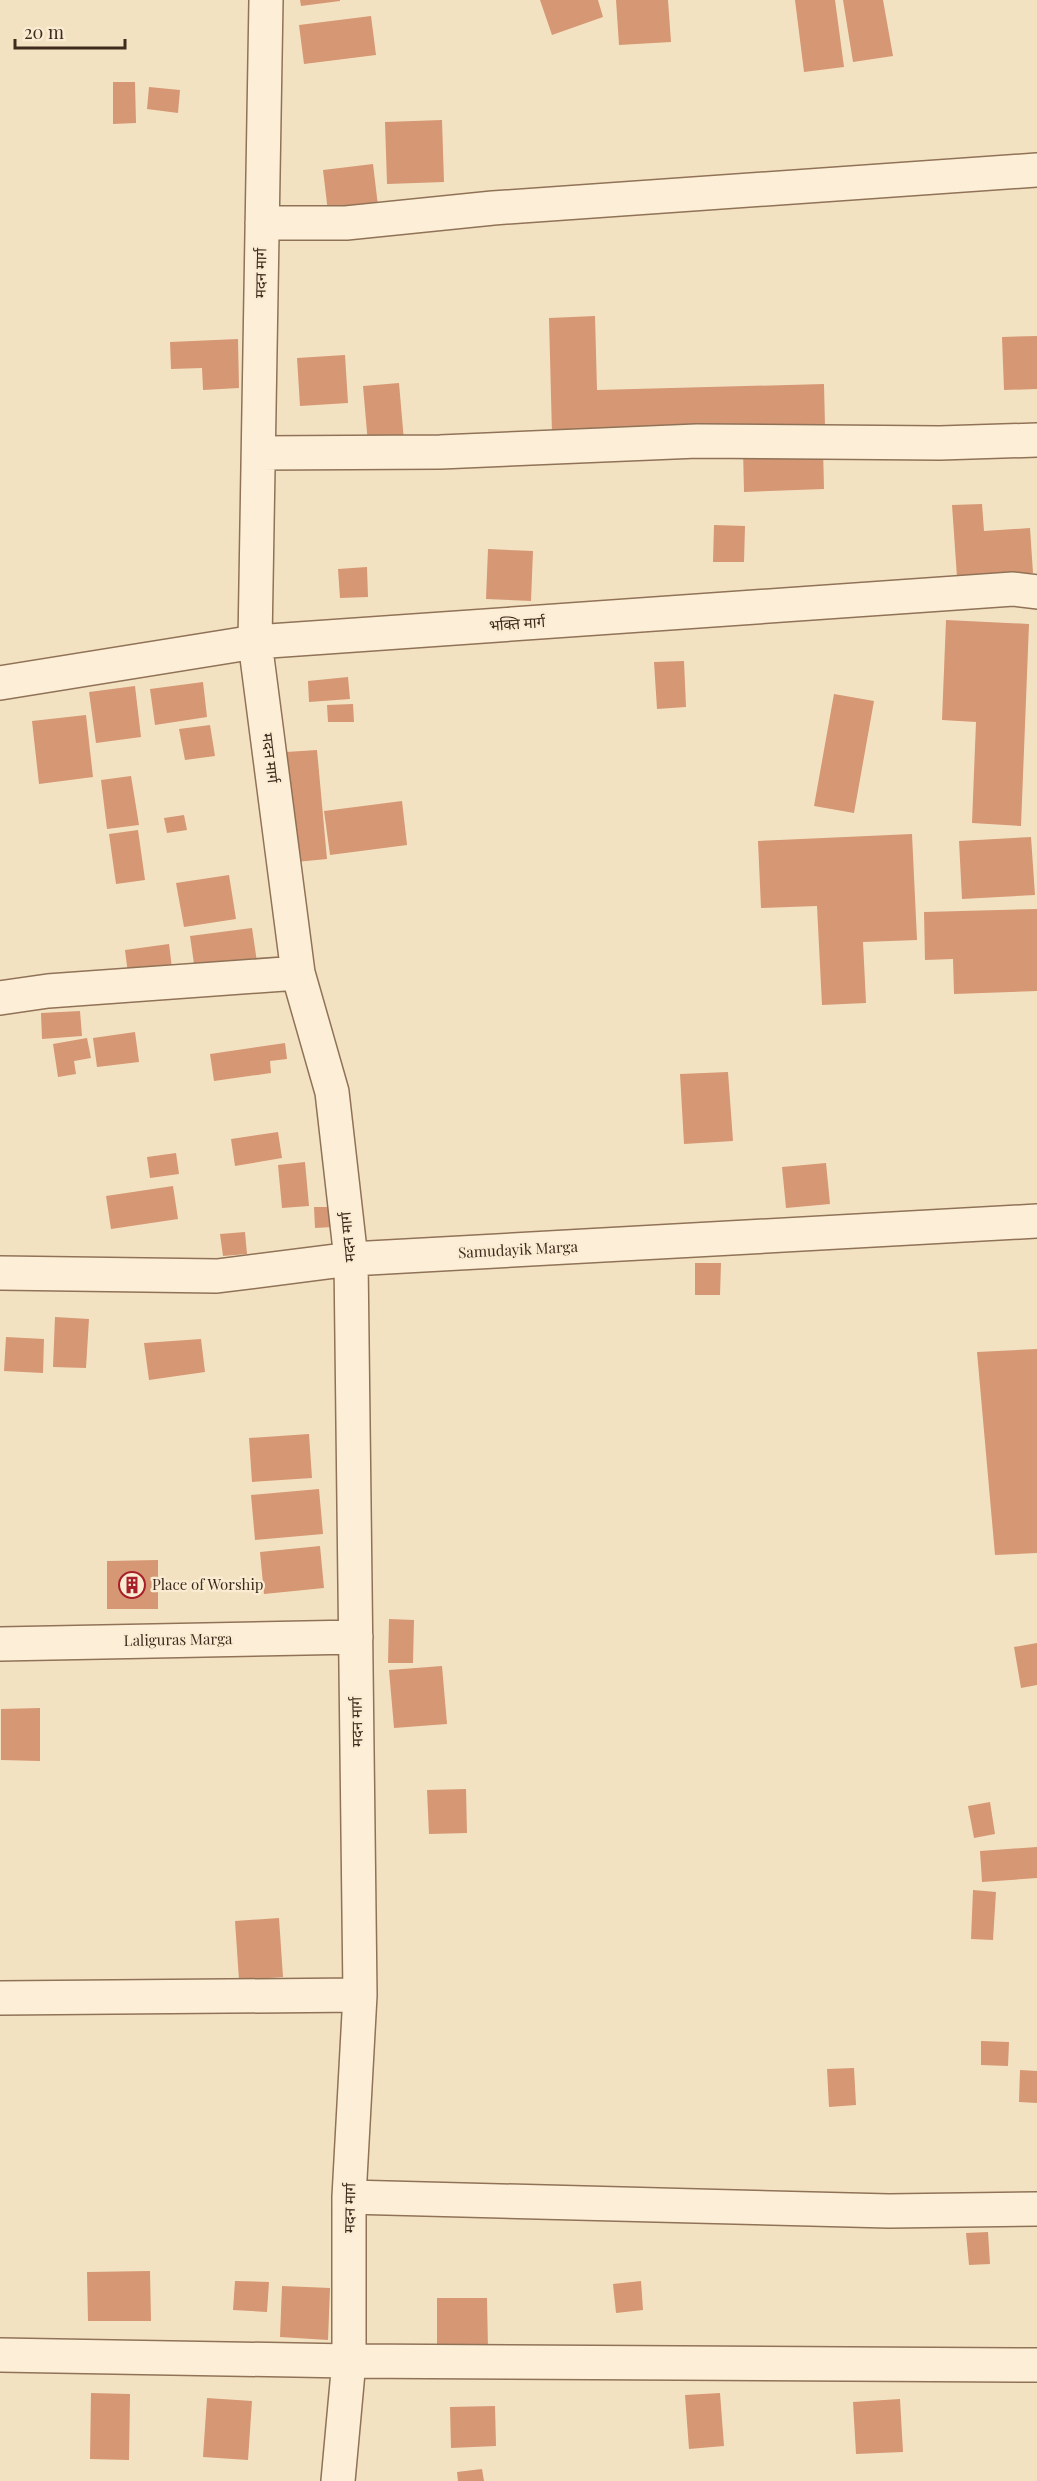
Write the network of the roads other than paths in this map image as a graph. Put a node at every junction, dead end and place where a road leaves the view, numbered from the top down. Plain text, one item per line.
1 (266, 0) edge
2 (1037, 170) edge
3 (262, 223) junction
4 (1037, 440) edge
5 (259, 453) junction
6 (1037, 592) edge
7 (255, 642) junction
8 (0, 683) edge
9 (298, 973) junction
10 (0, 998) edge
11 (1037, 1221) edge
12 (351, 1259) junction
13 (0, 1273) edge
14 (356, 1637) junction
15 (0, 1644) edge
16 (360, 1995) junction
17 (0, 1998) edge
18 (349, 2197) junction
19 (1037, 2209) edge
20 (0, 2355) edge
21 (349, 2361) junction
22 (1037, 2365) edge
23 (338, 2481) edge

1 - 3 street, मदन मार्ग
2 - 3 street
3 - 5 street, मदन मार्ग
4 - 5 street
5 - 7 street, मदन मार्ग
6 - 7 street, भक्ति मार्ग
7 - 8 street, भक्ति मार्ग
7 - 9 street, मदन मार्ग
9 - 10 street
9 - 12 street, मदन मार्ग
11 - 12 street, Samudayik Marga
12 - 13 street, Samudayik Marga
12 - 14 street, मदन मार्ग
14 - 15 street, Laliguras Marga
14 - 16 street, मदन मार्ग
16 - 17 street
16 - 18 street, मदन मार्ग
18 - 19 street
18 - 21 street, मदन मार्ग
20 - 21 street
21 - 22 street
21 - 23 street, मदन मार्ग

